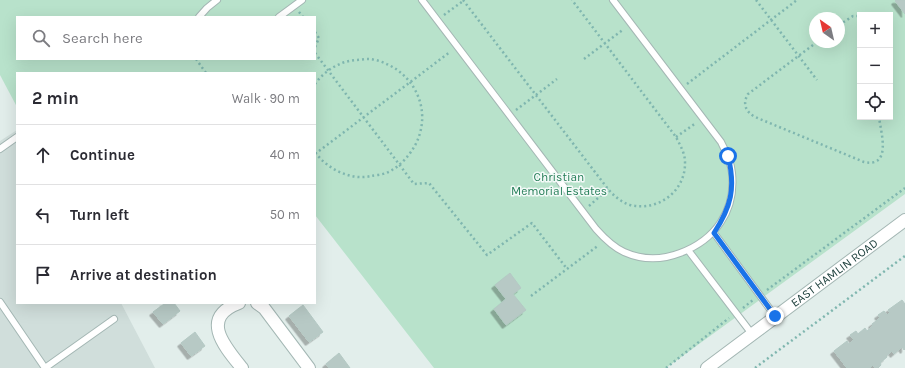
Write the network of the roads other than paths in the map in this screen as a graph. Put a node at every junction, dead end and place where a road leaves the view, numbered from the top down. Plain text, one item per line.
1 (217, 0) edge
2 (302, 0) edge
3 (422, 0) edge
4 (613, 0) edge
5 (200, 16) edge
6 (280, 16) edge
7 (16, 138) edge
8 (0, 149) edge
9 (905, 220) edge
10 (714, 233) junction
11 (688, 250) junction
12 (0, 302) edge
13 (237, 304) edge
14 (258, 304) edge
15 (775, 316) junction
16 (114, 319) dead end
17 (752, 334) junction
18 (45, 368) edge
19 (242, 368) edge
20 (309, 368) edge
21 (706, 368) edge

1 - 5 lane
2 - 6 lane
3 - 11 lane
4 - 10 lane
7 - 8 lane
9 - 15 street, EAST HAMLIN ROAD
10 - 11 lane
10 - 15 lane
11 - 17 lane
12 - 18 lane
13 - 19 street
14 - 20 street
15 - 17 street, EAST HAMLIN ROAD
16 - 18 lane
17 - 21 street, EAST HAMLIN ROAD

